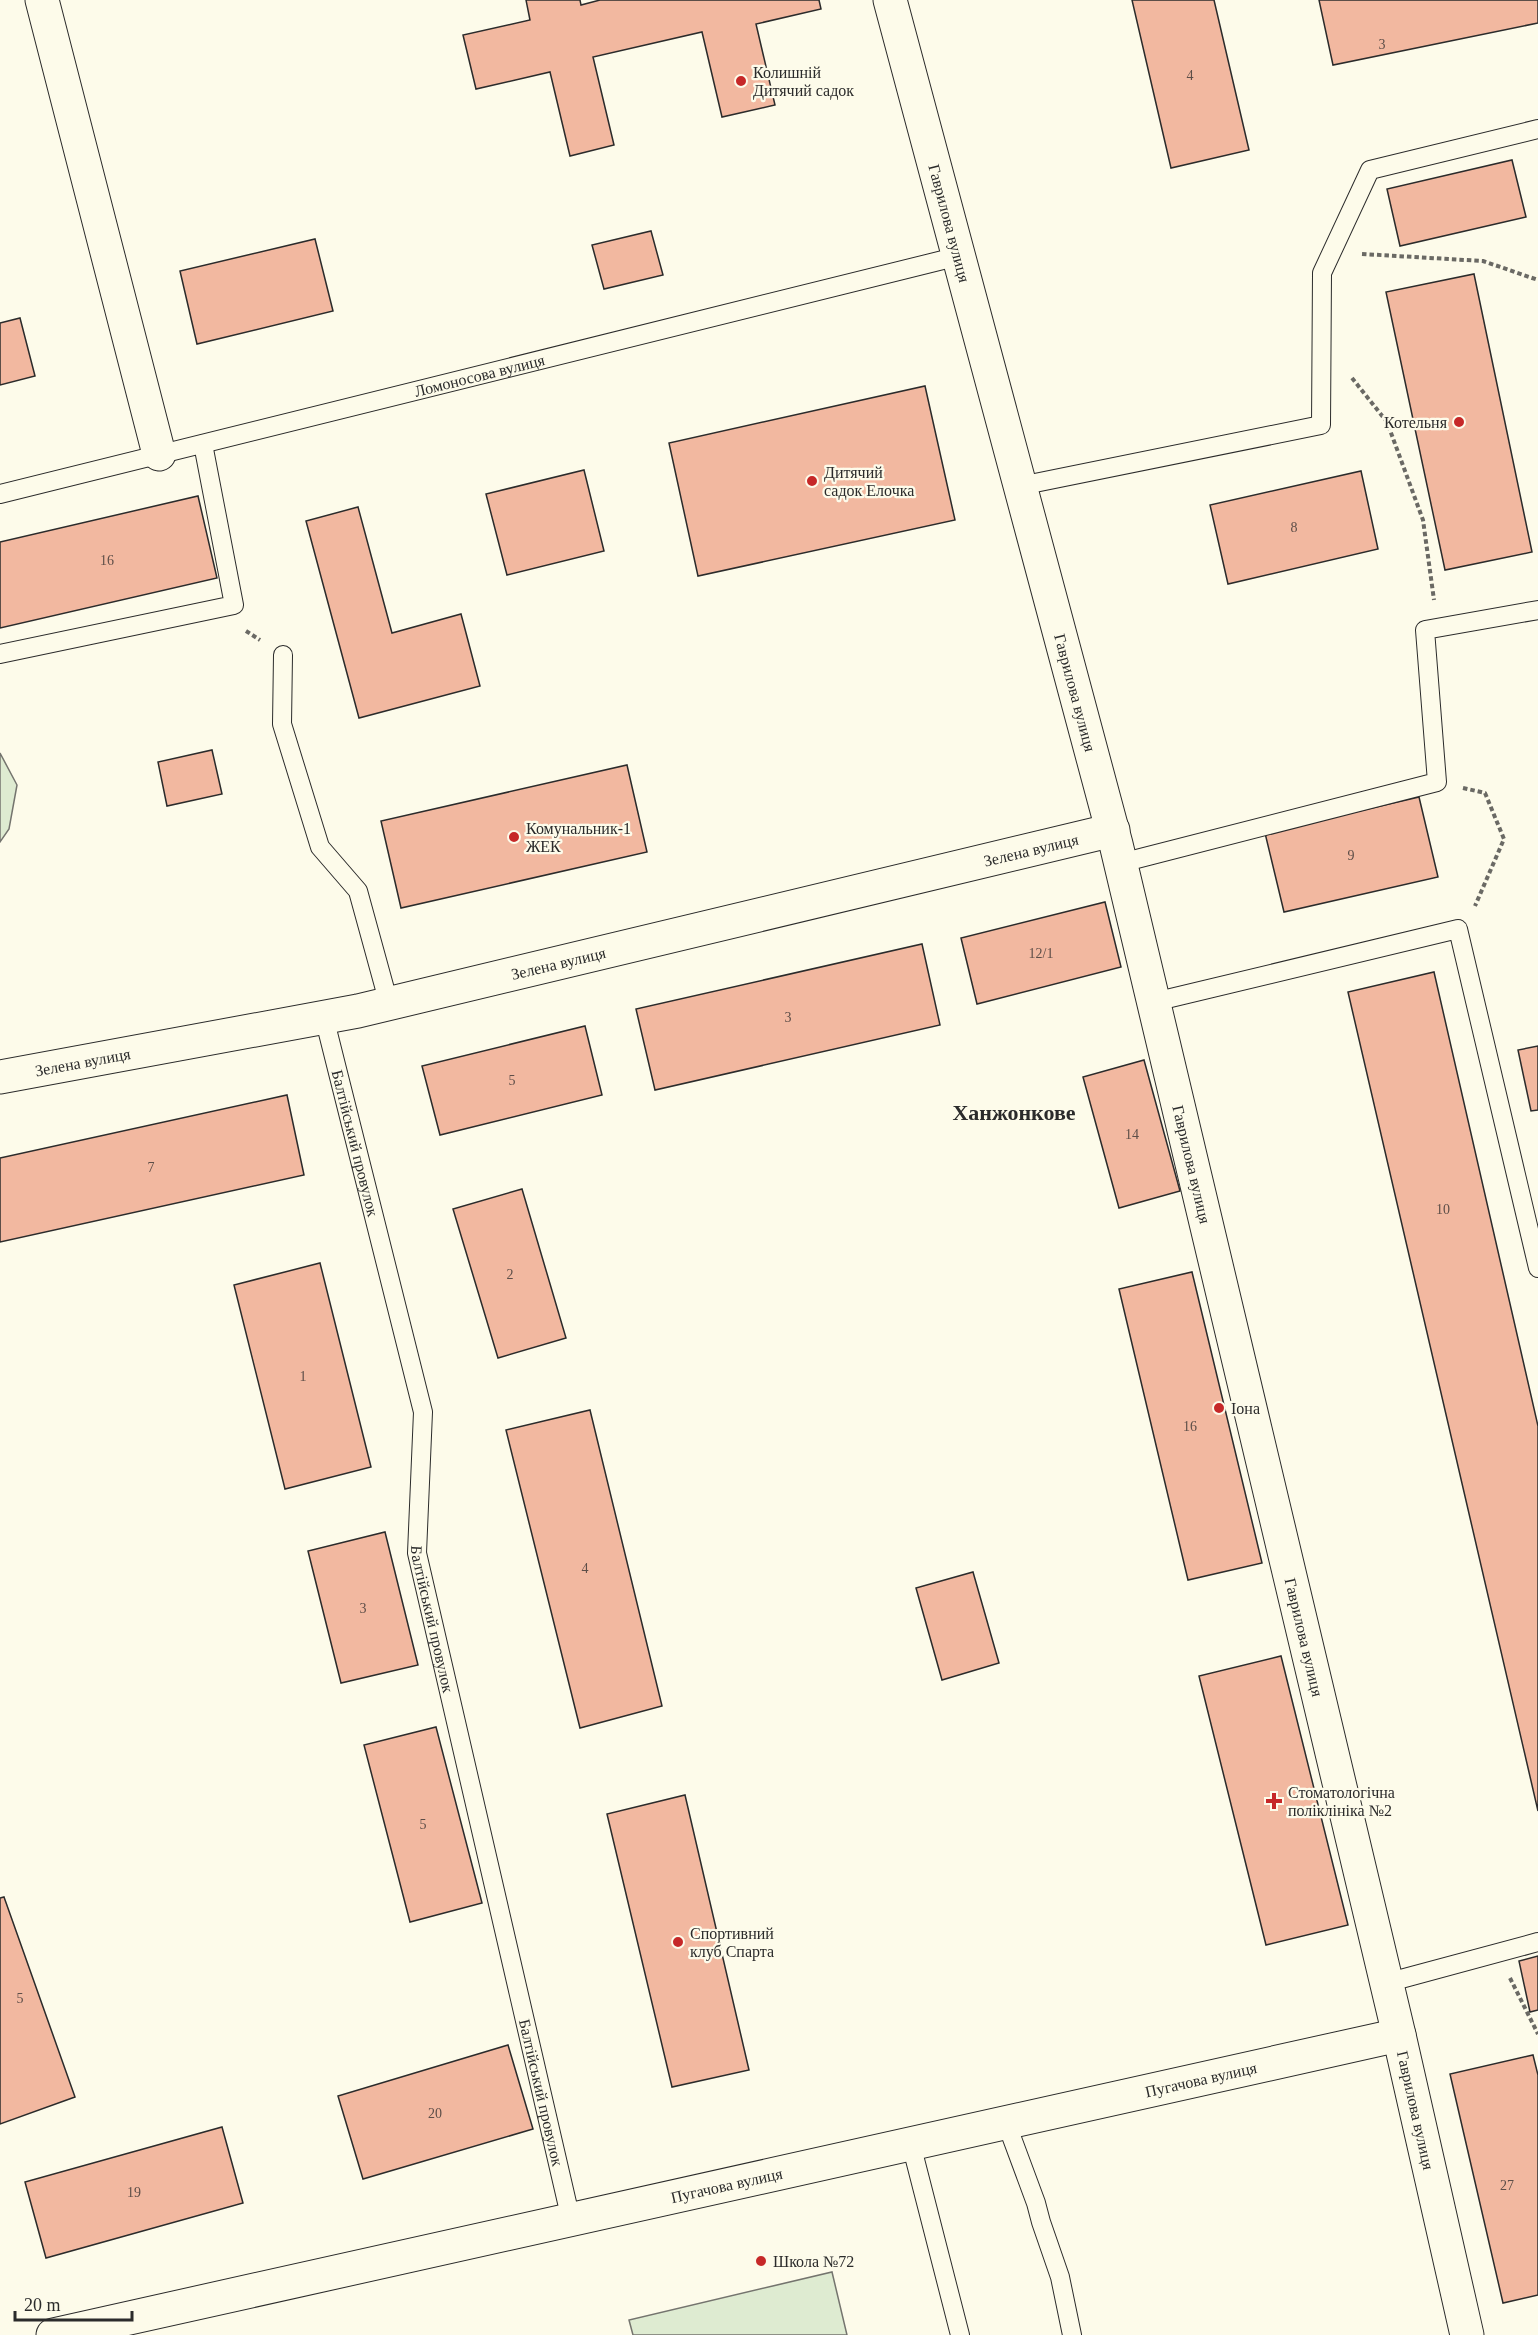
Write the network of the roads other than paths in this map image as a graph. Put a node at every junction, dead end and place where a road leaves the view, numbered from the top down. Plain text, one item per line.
1 (42, 0) edge
2 (890, 0) edge
3 (1538, 129) edge
4 (959, 256) junction
5 (202, 444) junction
6 (159, 454) junction
7 (1020, 486) junction
8 (0, 494) edge
9 (1538, 610) edge
10 (0, 654) edge
11 (283, 655) dead end
12 (1113, 830) junction
13 (1121, 863) junction
14 (1154, 1002) junction
15 (389, 1004) junction
16 (324, 1017) junction
17 (0, 1077) edge
18 (1538, 1268) edge
19 (1538, 1942) edge
20 (1386, 1983) junction
21 (1399, 2035) junction
22 (1006, 2122) junction
23 (911, 2144) junction
24 (572, 2220) junction
25 (53, 2335) edge
26 (960, 2335) edge
27 (1072, 2335) edge
28 (1467, 2335) edge

1 - 6 street
2 - 4 street, Гаврилова вулиця
3 - 7 lane
4 - 5 lane, Ломоносова вулиця
4 - 7 street, Гаврилова вулиця
5 - 6 lane, Ломоносова вулиця
5 - 10 lane
6 - 8 lane, Ломоносова вулиця
7 - 12 street, Гаврилова вулиця
9 - 13 lane
11 - 15 lane
12 - 13 street, Гаврилова вулиця
12 - 15 street, Зелена вулиця
13 - 14 street, Гаврилова вулиця
14 - 18 lane
14 - 20 street, Гаврилова вулиця
15 - 16 street, Зелена вулиця
16 - 17 street, Зелена вулиця
16 - 24 lane, Балтійський провулок
19 - 20 lane
20 - 21 street, Гаврилова вулиця
21 - 22 street, Пугачова вулиця
21 - 28 street, Гаврилова вулиця
22 - 23 street, Пугачова вулиця
22 - 27 lane
23 - 24 street, Пугачова вулиця
23 - 26 lane
24 - 25 street, Пугачова вулиця

